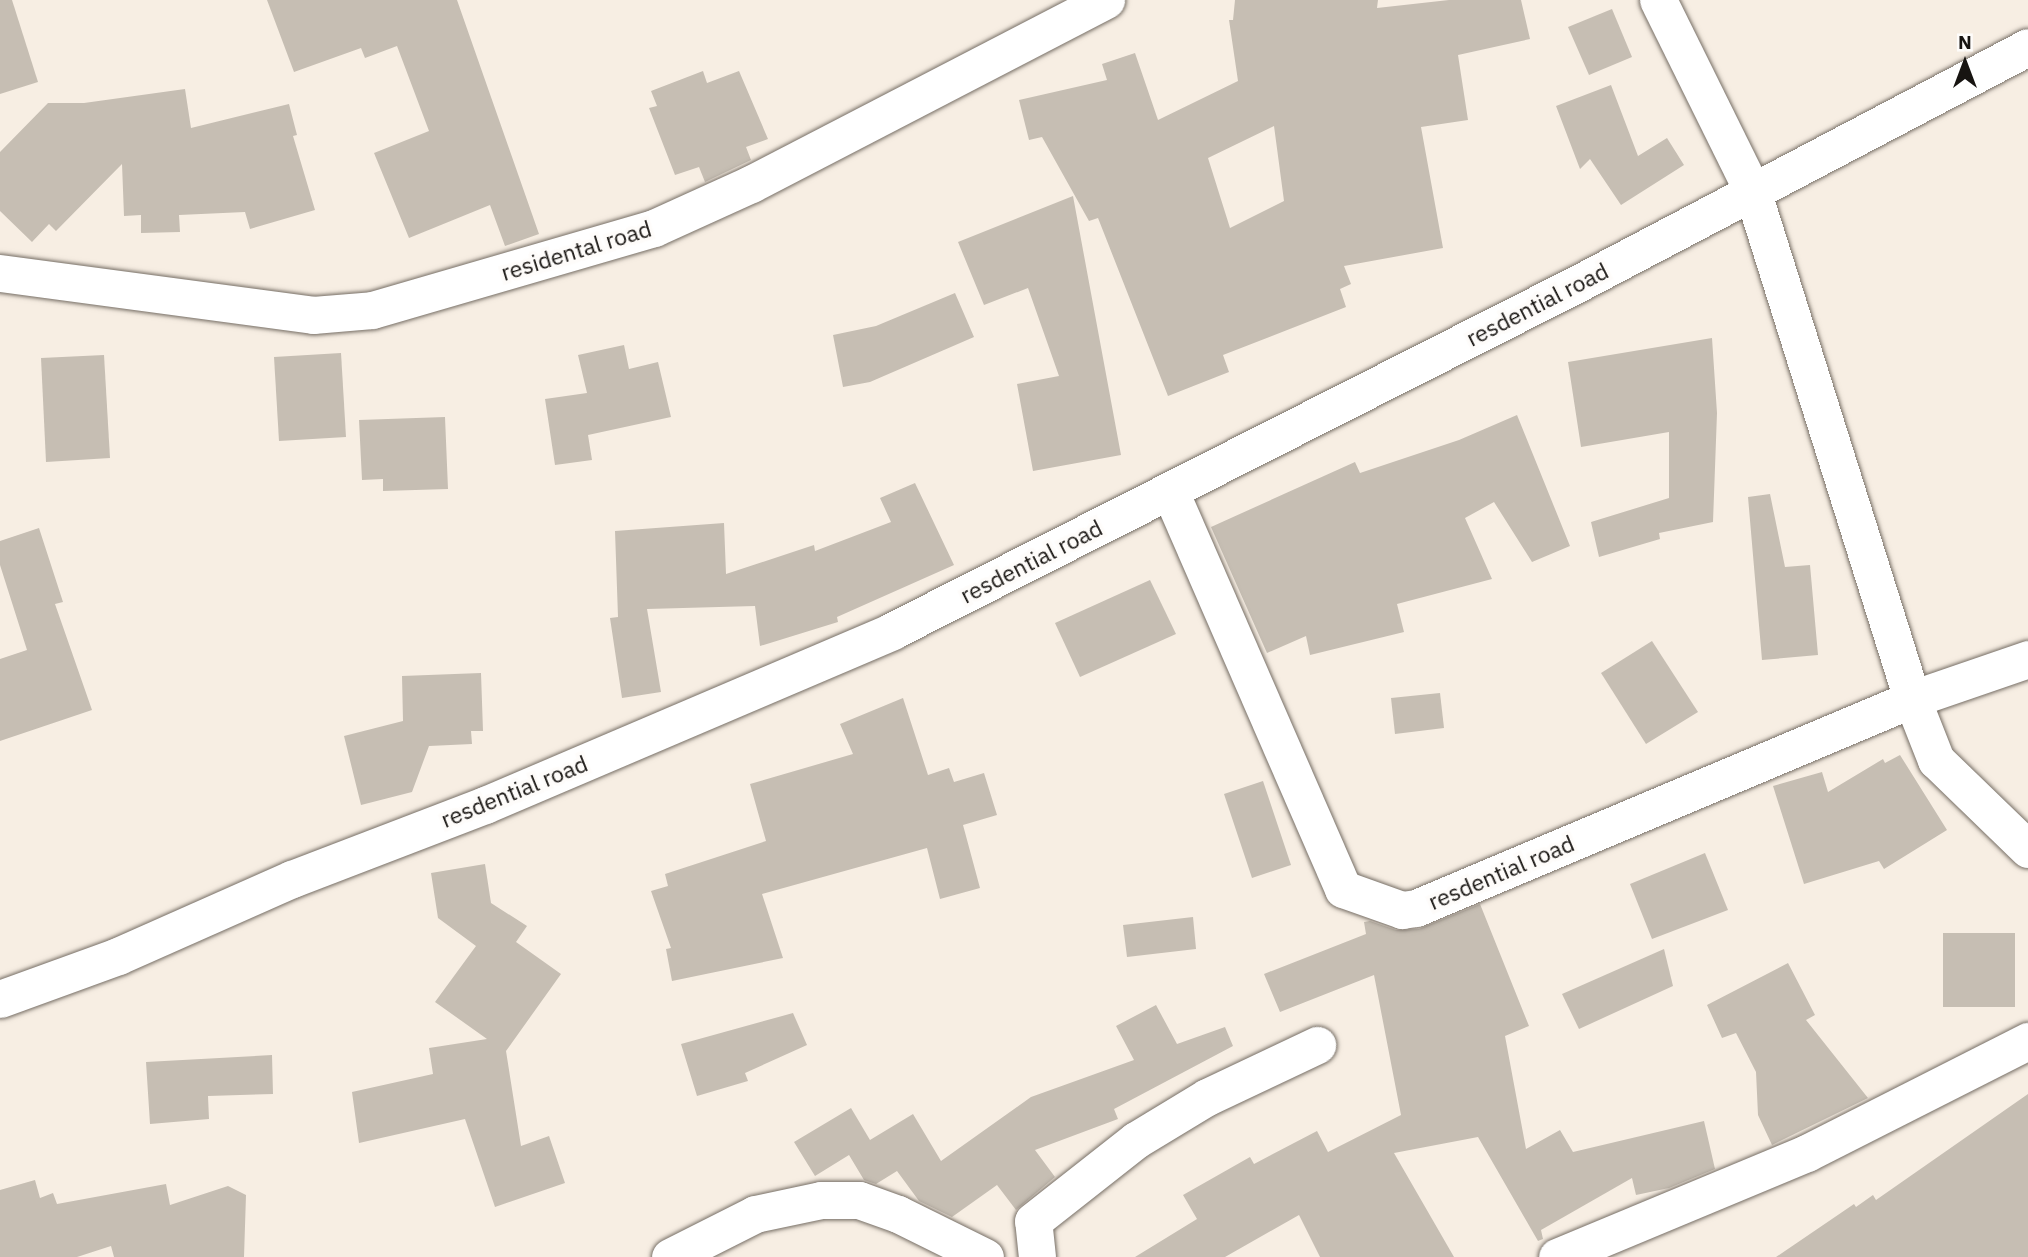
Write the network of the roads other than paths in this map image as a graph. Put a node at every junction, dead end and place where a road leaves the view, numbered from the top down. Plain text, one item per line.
1 (1106, 0) edge
2 (1658, 0) edge
3 (2028, 47) edge
4 (1752, 190) junction
5 (0, 273) edge
6 (1170, 491) junction
7 (2028, 659) edge
8 (1912, 699) junction
9 (2028, 849) edge
10 (0, 999) edge
11 (2028, 1041) edge
12 (1317, 1045) dead end
13 (670, 1257) edge
14 (985, 1257) edge
15 (1037, 1257) edge
16 (1557, 1257) edge

1 - 5 street, residental road
2 - 4 street
3 - 4 street, resdential road
4 - 6 street, resdential road
4 - 8 street
6 - 8 street, resdential road
6 - 10 street, resdential road
7 - 8 street, resdential road
8 - 9 street
11 - 16 street
12 - 15 street
13 - 14 street

